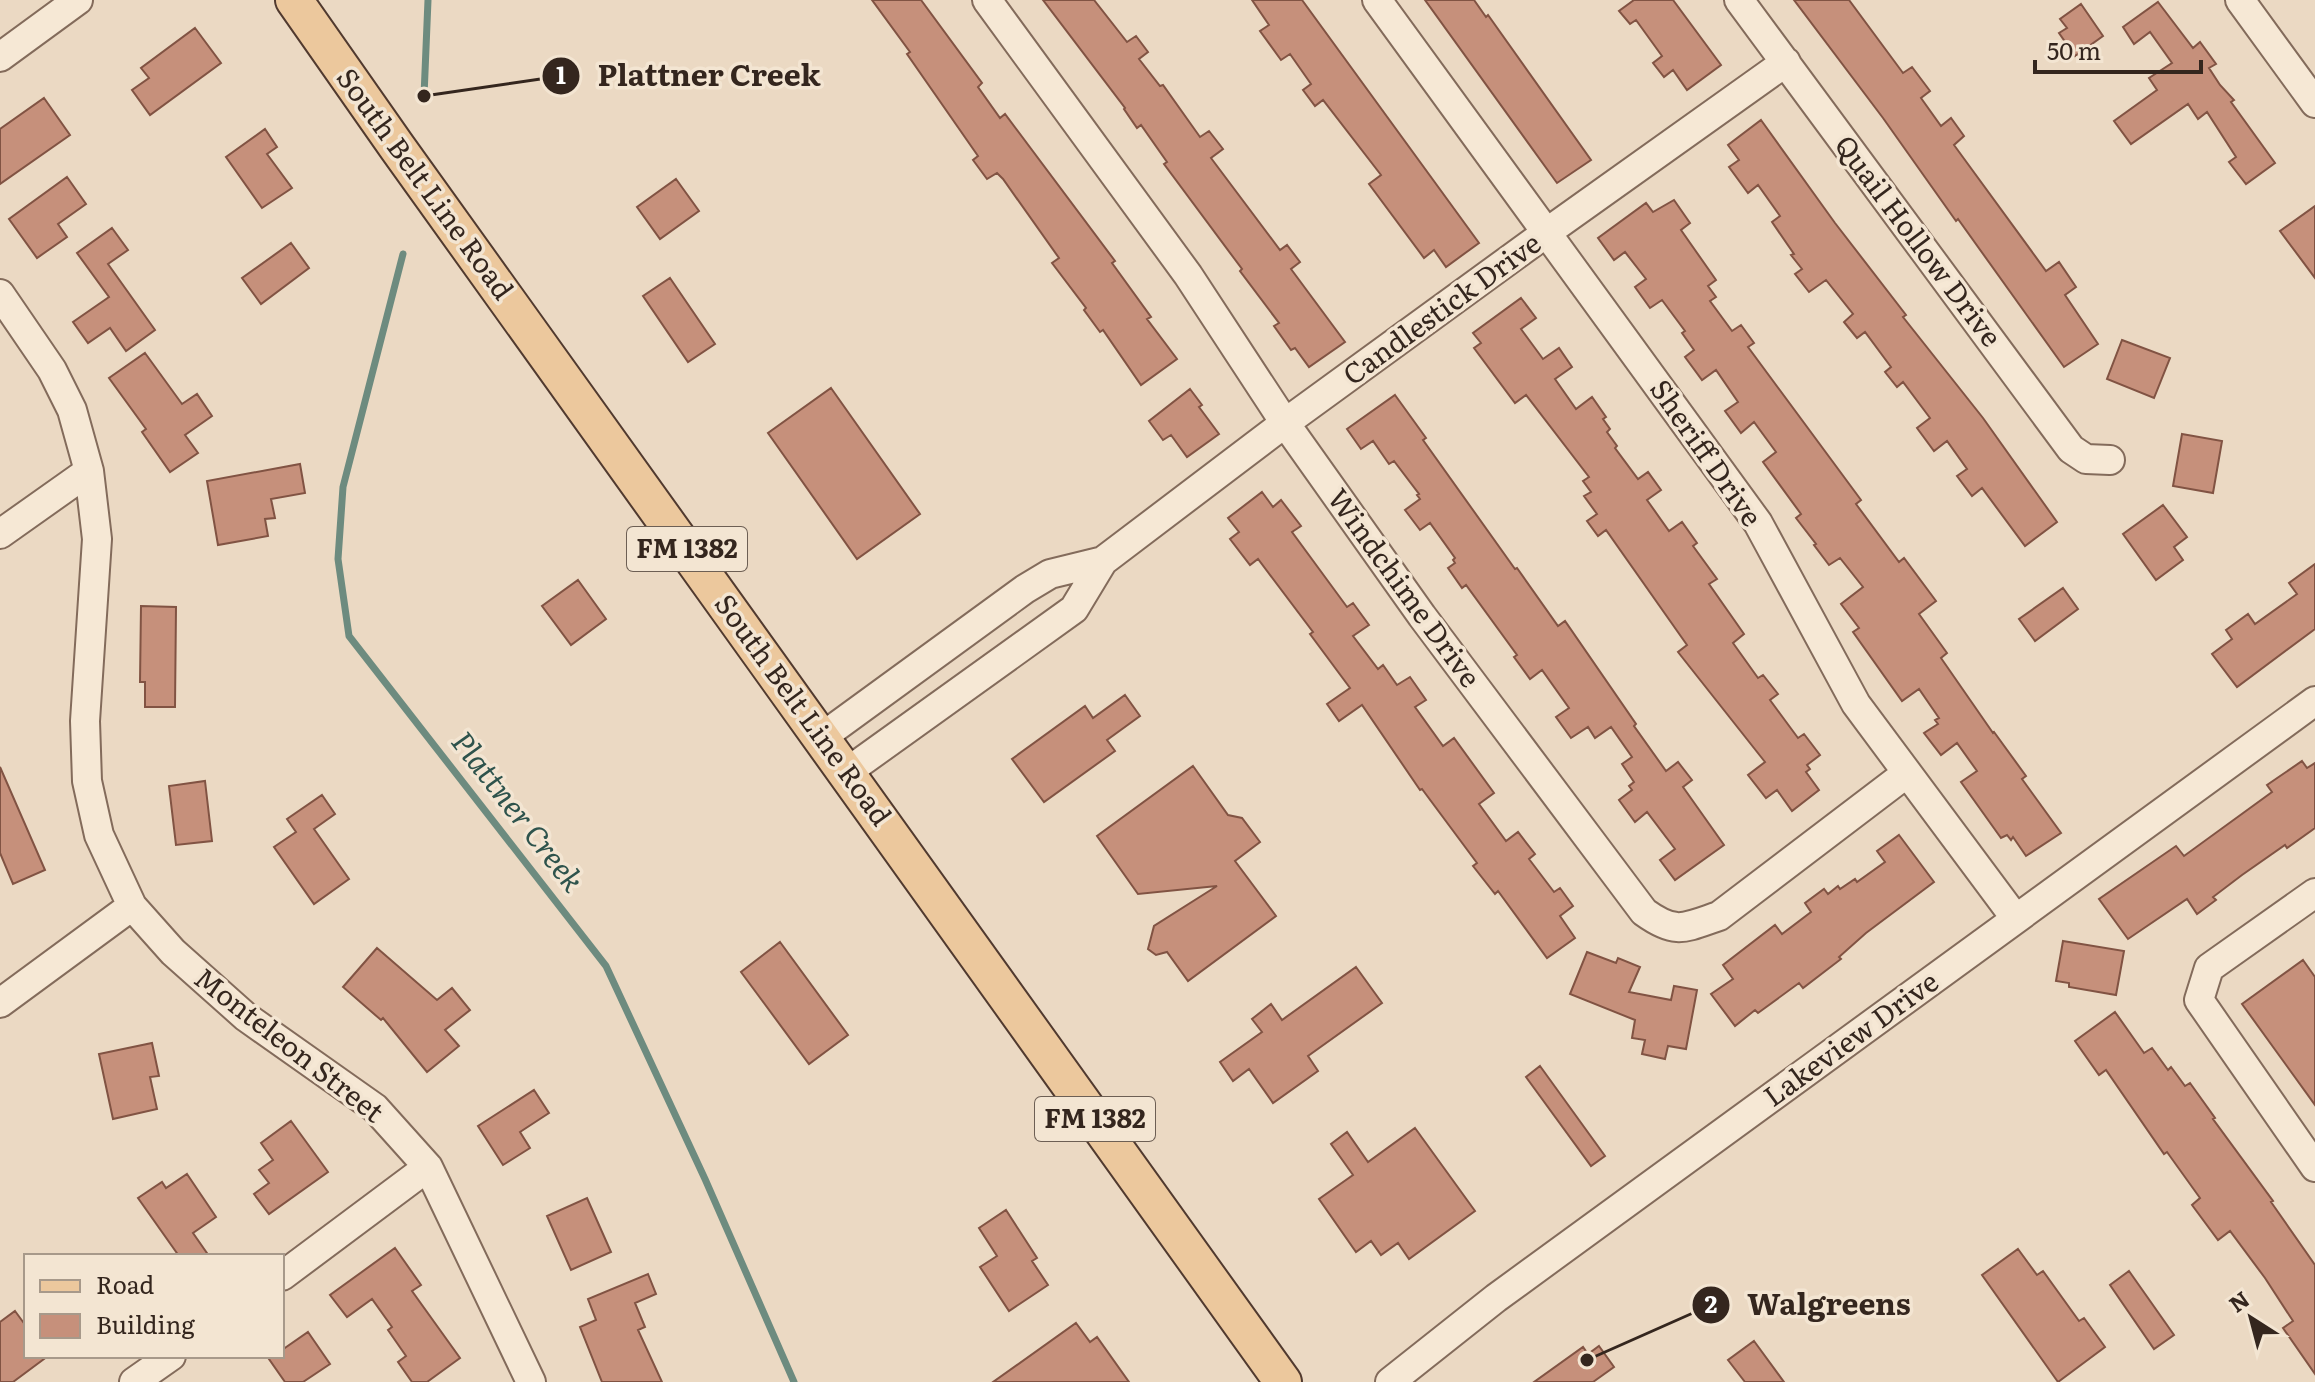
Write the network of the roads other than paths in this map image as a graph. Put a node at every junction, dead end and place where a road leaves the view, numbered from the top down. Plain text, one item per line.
1 (78, 0) edge
2 (294, 0) edge
3 (987, 0) edge
4 (1377, 0) edge
5 (1739, 0) edge
6 (2240, 0) edge
7 (0, 57) edge
8 (1786, 62) junction
9 (2315, 103) edge
10 (1546, 233) junction
11 (0, 294) edge
12 (1285, 423) junction
13 (2110, 460) dead end
14 (89, 471) junction
15 (0, 534) edge
16 (1103, 561) junction
17 (2315, 701) edge
18 (822, 737) junction
19 (847, 772) junction
20 (1907, 773) junction
21 (2315, 893) edge
22 (132, 906) junction
23 (2016, 919) junction
24 (0, 1003) edge
25 (428, 1167) junction
26 (2315, 1167) edge
27 (284, 1275) edge
28 (168, 1358) edge
29 (134, 1382) edge
30 (531, 1382) edge
31 (1283, 1382) edge
32 (1390, 1382) edge

1 - 7 street
2 - 18 main road, South Belt Line Road / FM 1382
3 - 12 street, Windchime Drive
4 - 10 street, Sheriff Drive
5 - 8 street, Quail Hollow Drive
6 - 9 street
8 - 10 street, Candlestick Drive
8 - 13 street, Quail Hollow Drive
10 - 12 street, Candlestick Drive
10 - 20 street, Sheriff Drive
11 - 14 street, Monteleon Street
12 - 16 street, Candlestick Drive
12 - 20 street, Windchime Drive
14 - 15 street
14 - 22 street, Monteleon Street
16 - 18 street, Candlestick Drive
16 - 19 street, Candlestick Drive
17 - 23 street, Lakeview Drive
18 - 19 main road, South Belt Line Road / FM 1382
19 - 31 main road, South Belt Line Road / FM 1382
20 - 23 street, Sheriff Drive
21 - 26 street
22 - 24 street
22 - 25 street, Monteleon Street
23 - 32 street, Lakeview Drive
25 - 27 street
25 - 30 street, Monteleon Street
28 - 29 street

